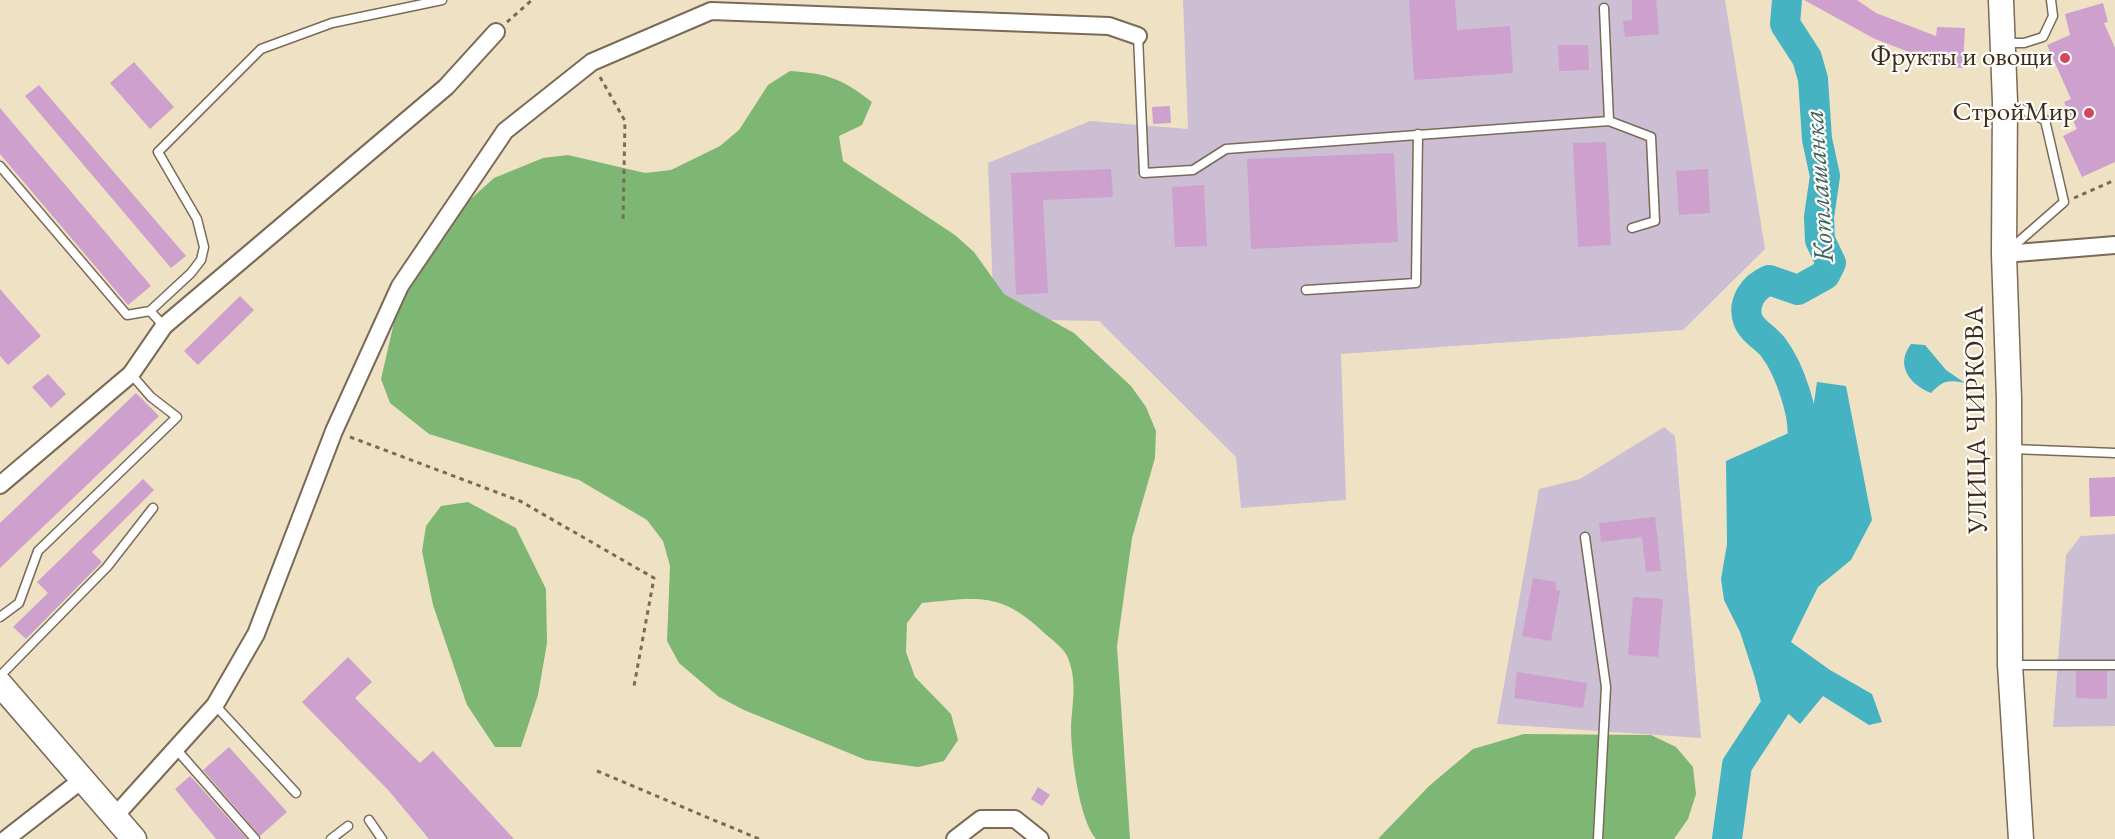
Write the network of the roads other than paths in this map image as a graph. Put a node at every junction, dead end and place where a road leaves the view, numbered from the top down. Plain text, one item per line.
1 (442, 0) edge
2 (2001, 0) edge
3 (2051, 0) edge
4 (1604, 8) dead end
5 (496, 32) road end
6 (1138, 36) joint
7 (2003, 43) junction
8 (2005, 102) junction
9 (1609, 121) junction
10 (1418, 134) junction
11 (0, 166) edge
12 (1632, 228) dead end
13 (2115, 245) edge
14 (2004, 254) junction
15 (1306, 290) dead end
16 (150, 310) junction
17 (164, 326) junction
18 (131, 374) junction
19 (2008, 449) junction
20 (2115, 453) edge
21 (0, 484) edge
22 (153, 508) dead end
23 (1585, 537) dead end
24 (0, 617) edge
25 (2010, 665) junction
26 (2115, 665) edge
27 (0, 676) edge
28 (0, 684) edge
29 (215, 705) junction
30 (176, 749) junction
31 (82, 779) junction
32 (296, 793) dead end
33 (115, 816) junction
34 (369, 820) dead end
35 (348, 826) dead end
36 (6, 839) edge
37 (134, 839) edge
38 (255, 839) edge
39 (331, 839) edge
40 (382, 839) edge
41 (955, 839) edge
42 (1040, 839) edge
43 (1598, 839) edge
44 (2021, 839) edge

1 - 16 lane
2 - 7 main road, УЛИЦА ЧИРКОВА
3 - 7 lane
4 - 9 lane
5 - 17 street
6 - 10 lane
6 - 29 street
7 - 8 main road, УЛИЦА ЧИРКОВА
8 - 14 main road, УЛИЦА ЧИРКОВА
8 - 14 lane
9 - 10 lane
9 - 12 lane
10 - 15 lane
11 - 16 lane
13 - 14 street
14 - 19 main road, УЛИЦА ЧИРКОВА
16 - 17 lane
17 - 18 street
18 - 21 street
18 - 24 lane
19 - 20 lane
19 - 25 main road, УЛИЦА ЧИРКОВА
22 - 27 lane
23 - 43 lane
25 - 26 lane
25 - 44 main road, УЛИЦА ЧИРКОВА
28 - 31 main road
29 - 30 street
29 - 32 lane
30 - 33 street
30 - 38 lane
31 - 33 main road
31 - 36 street
33 - 37 main road
34 - 40 lane
35 - 39 lane
41 - 42 street

